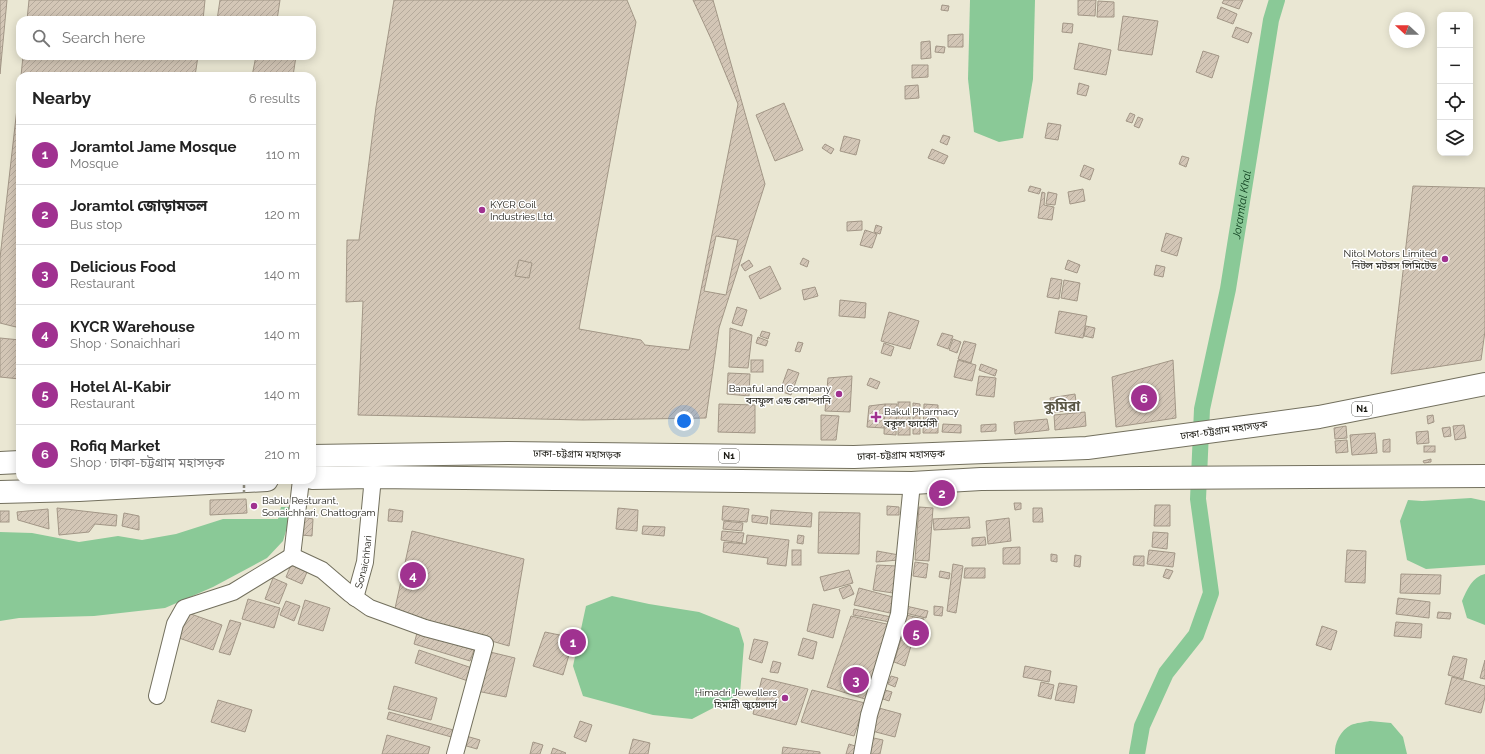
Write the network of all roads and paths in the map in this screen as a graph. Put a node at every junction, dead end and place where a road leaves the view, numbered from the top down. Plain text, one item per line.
1 (1485, 384) edge
2 (316, 456) edge
3 (16, 462) edge
4 (0, 463) edge
5 (1485, 476) edge
6 (373, 477) junction
7 (316, 478) edge
8 (912, 482) junction
9 (192, 484) edge
10 (244, 484) edge
11 (301, 484) edge
12 (0, 492) edge
13 (244, 493) dead end
14 (292, 556) junction
15 (355, 598) junction
16 (157, 696) dead end
17 (455, 754) edge
18 (862, 754) edge

1 - 2 highway, ঢাকা-চট্টগ্রাম মহাসড়ক / N1
3 - 4 highway
5 - 8 highway
6 - 7 highway
6 - 8 highway
6 - 15 street, Sonaichhari
8 - 18 street
9 - 12 highway
10 - 13 path, bridge
11 - 14 street
14 - 15 street
14 - 16 street
15 - 17 street

